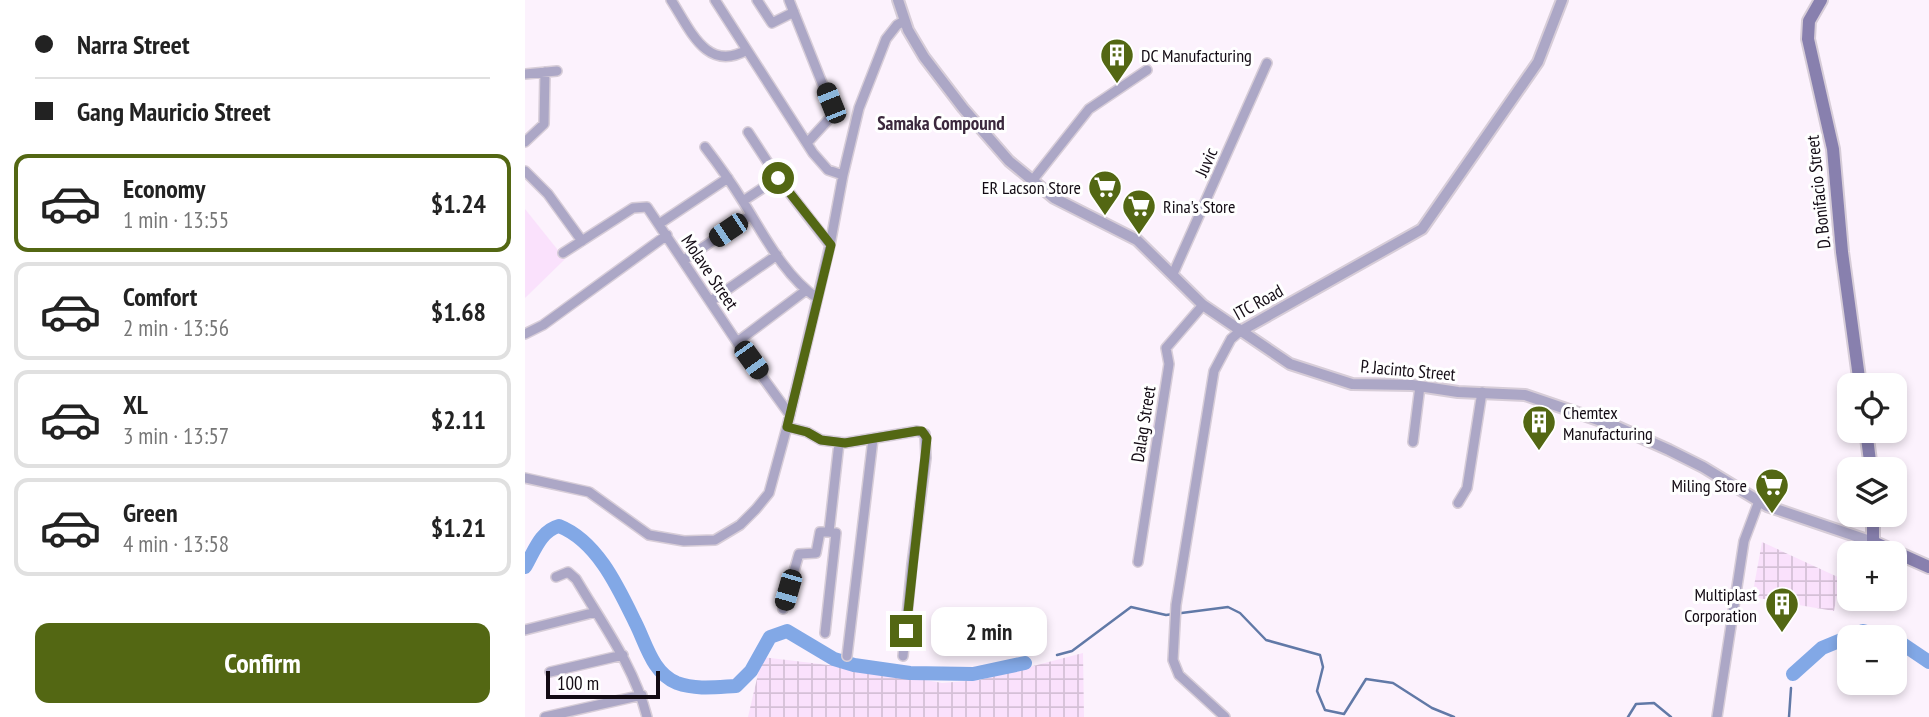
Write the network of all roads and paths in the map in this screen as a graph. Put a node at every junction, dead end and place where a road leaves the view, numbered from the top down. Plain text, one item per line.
1 (671, 0) edge
2 (715, 0) edge
3 (757, 0) edge
4 (789, 0) edge
5 (898, 0) edge
6 (1562, 0) edge
7 (1821, 0) edge
8 (794, 12) junction
9 (904, 21) junction
10 (747, 50) junction
11 (1267, 63) dead end
12 (1147, 70) dead end
13 (557, 71) dead end
14 (545, 72) junction
15 (525, 74) edge
16 (748, 132) dead end
17 (525, 142) edge
18 (807, 143) junction
19 (705, 147) dead end
20 (525, 171) edge
21 (843, 175) junction
22 (728, 178) junction
23 (778, 178) junction
24 (1032, 181) junction
25 (743, 201) junction
26 (751, 215) junction
27 (659, 224) junction
28 (667, 235) junction
29 (582, 241) junction
30 (831, 245) junction
31 (563, 253) dead end
32 (777, 255) junction
33 (684, 260) junction
34 (1173, 274) junction
35 (806, 291) junction
36 (817, 298) junction
37 (711, 302) junction
38 (1203, 305) junction
39 (1239, 332) junction
40 (525, 334) edge
41 (737, 342) junction
42 (1858, 373) edge
43 (1420, 386) junction
44 (1482, 393) junction
45 (790, 415) junction
46 (787, 427) junction
47 (873, 439) junction
48 (1413, 442) dead end
49 (839, 443) junction
50 (525, 478) edge
51 (1759, 501) junction
52 (1458, 503) dead end
53 (829, 532) junction
54 (1870, 541) edge
55 (1907, 557) edge
56 (1138, 562) dead end
57 (1929, 567) edge
58 (556, 577) dead end
59 (783, 609) dead end
60 (596, 612) junction
61 (525, 630) edge
62 (825, 633) dead end
63 (622, 655) junction
64 (847, 656) dead end
65 (903, 656) dead end
66 (550, 672) dead end
67 (642, 695) junction
68 (545, 717) edge
69 (647, 717) edge
70 (1225, 717) edge
71 (1717, 717) edge

1 - 10 street
2 - 10 street
3 - 8 street
4 - 8 street
5 - 9 street, P. Jacinto Street
6 - 39 street, ITC Road
7 - 42 main road, D. Bonifacio Street
8 - 18 street
9 - 21 street
9 - 24 street, P. Jacinto Street
10 - 18 street
11 - 34 street, Juvic
12 - 24 street
13 - 14 street
14 - 15 street
14 - 17 street
16 - 23 street
18 - 21 street
19 - 22 street
20 - 29 street
21 - 30 street
22 - 25 street
22 - 27 street
23 - 25 street
23 - 30 street
24 - 34 street, P. Jacinto Street
25 - 26 street
26 - 32 street
26 - 33 street
27 - 28 street, Molave Street
27 - 29 street, Molave Street
28 - 33 street, Molave Street
28 - 40 street
29 - 31 street, Molave Street
30 - 36 street
32 - 35 street
32 - 37 street
33 - 37 street, Molave Street
34 - 38 street, P. Jacinto Street
35 - 36 street
35 - 41 street
36 - 45 street
37 - 41 street, Molave Street
38 - 39 street, P. Jacinto Street
38 - 56 street, Dalag Street
39 - 43 street, P. Jacinto Street
39 - 70 street, ITC Road
41 - 45 street, Molave Street
43 - 44 street, P. Jacinto Street
43 - 48 street
44 - 51 street, P. Jacinto Street
44 - 52 street
45 - 46 street
46 - 49 street
46 - 50 street
47 - 49 street
47 - 64 street
47 - 65 street
49 - 53 street
51 - 54 street, P. Jacinto Street
51 - 71 street
53 - 59 street
53 - 62 street
55 - 57 main road
58 - 60 street
60 - 61 street
60 - 63 street
63 - 66 street
63 - 67 street
67 - 68 street
67 - 69 street

